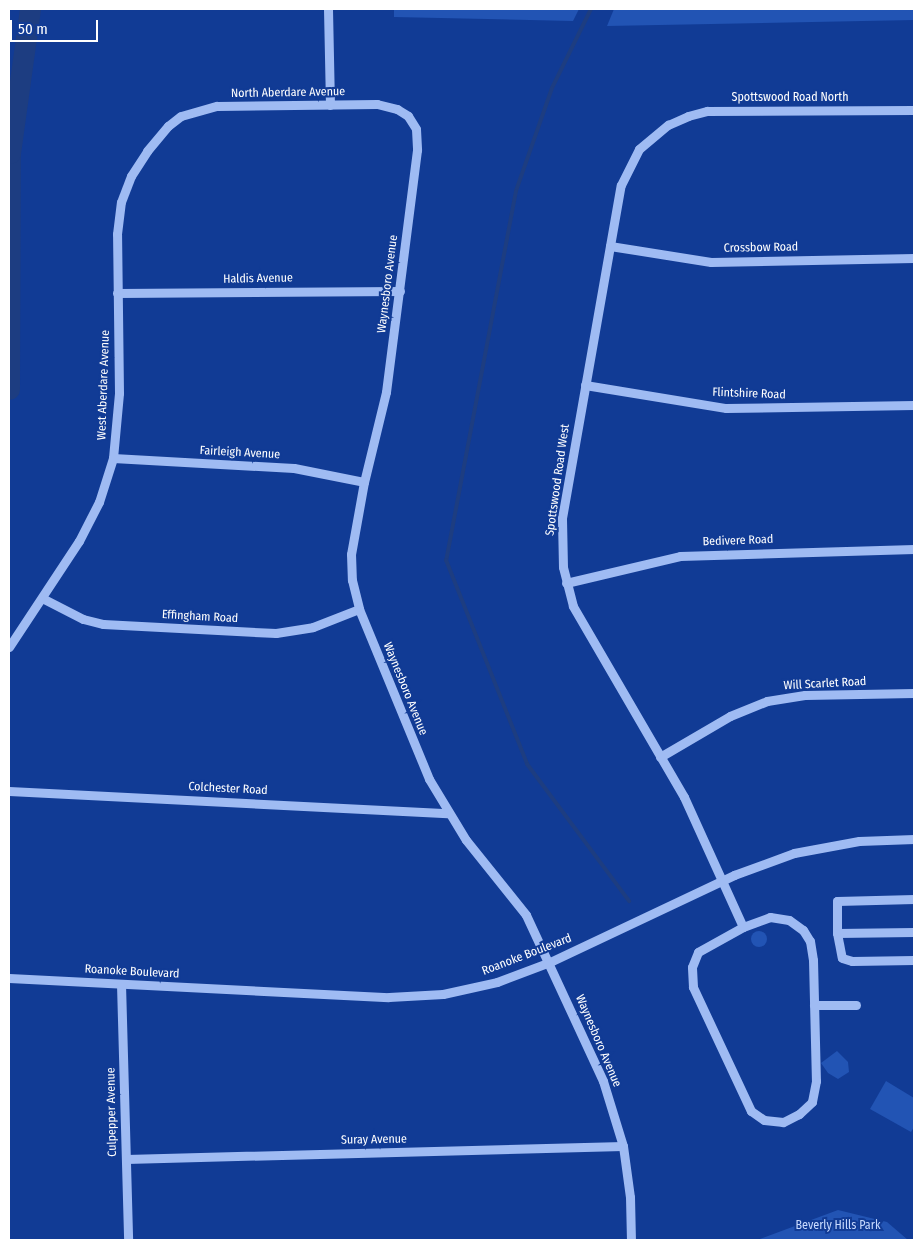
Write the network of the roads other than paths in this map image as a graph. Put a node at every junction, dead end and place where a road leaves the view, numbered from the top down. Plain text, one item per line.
1 (328, 9) edge
2 (330, 105) junction
3 (397, 108) joint
4 (914, 110) edge
5 (181, 116) joint
6 (668, 125) joint
7 (610, 246) junction
8 (914, 258) edge
9 (400, 290) junction
10 (117, 293) junction
11 (585, 384) junction
12 (914, 405) edge
13 (113, 458) junction
14 (364, 482) junction
15 (914, 549) edge
16 (566, 583) junction
17 (42, 598) junction
18 (359, 609) junction
19 (9, 647) edge
20 (914, 693) edge
21 (660, 757) junction
22 (9, 791) edge
23 (446, 813) junction
24 (914, 839) edge
25 (722, 881) junction
26 (914, 899) edge
27 (743, 927) junction
28 (914, 932) edge
29 (837, 933) junction
30 (914, 960) edge
31 (550, 962) junction
32 (9, 978) edge
33 (122, 984) junction
34 (814, 1005) junction
35 (856, 1005) dead end
36 (623, 1146) junction
37 (126, 1159) junction
38 (128, 1240) edge
39 (631, 1240) edge

1 - 2 street
2 - 3 street, North Aberdare Avenue
2 - 5 street, North Aberdare Avenue
3 - 9 street, Waynesboro Avenue
4 - 6 street, Spottswood Road North
5 - 10 street, West Aberdare Avenue
6 - 7 street, Spottswood Road West
7 - 8 street, Crossbow Road
7 - 11 street, Spottswood Road West
9 - 10 street, Haldis Avenue
9 - 14 street, Waynesboro Avenue
10 - 13 street, West Aberdare Avenue
11 - 12 street, Flintshire Road
11 - 16 street, Spottswood Road West
13 - 14 street, Fairleigh Avenue
13 - 17 street, West Aberdare Avenue
14 - 18 street, Waynesboro Avenue
15 - 16 street, Bedivere Road
16 - 21 street, Spottswood Road West
17 - 18 street, Effingham Road
17 - 19 street, West Aberdare Avenue
18 - 23 street, Waynesboro Avenue
20 - 21 street, Will Scarlet Road
21 - 25 street, Spottswood Road West
22 - 23 street, Colchester Road
23 - 31 street, Waynesboro Avenue
24 - 25 street, Roanoke Boulevard
25 - 27 street, Spottswood Road West
25 - 31 street, Roanoke Boulevard
26 - 29 street
27 - 34 street
27 - 34 street
28 - 29 street
29 - 30 street
31 - 33 street, Roanoke Boulevard
31 - 36 street, Waynesboro Avenue
32 - 33 street, Roanoke Boulevard
33 - 37 street, Culpepper Avenue
34 - 35 street
36 - 37 street, Suray Avenue
36 - 39 street, Waynesboro Avenue
37 - 38 street, Culpepper Avenue

